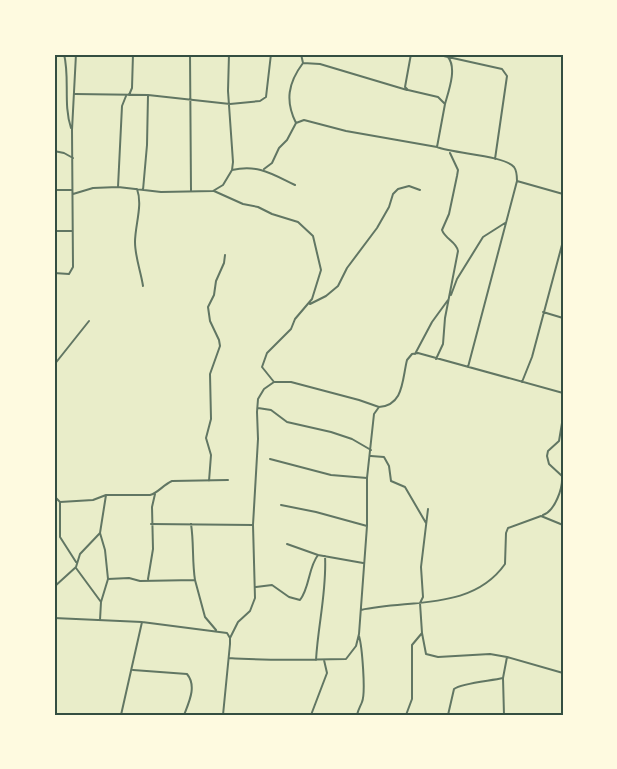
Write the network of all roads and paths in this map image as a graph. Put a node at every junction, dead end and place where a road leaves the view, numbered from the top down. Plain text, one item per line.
1 (64, 54) edge
2 (76, 54) edge
3 (133, 54) edge
4 (190, 54) edge
5 (229, 54) edge
6 (271, 54) edge
7 (301, 54) edge
8 (411, 54) edge
9 (435, 54) edge
10 (448, 57) junction
11 (303, 63) junction
12 (408, 90) junction
13 (75, 94) junction
14 (148, 95) junction
15 (128, 96) junction
16 (191, 99) junction
17 (230, 104) junction
18 (445, 104) junction
19 (296, 123) junction
20 (72, 130) junction
21 (437, 147) junction
22 (54, 151) edge
23 (449, 152) junction
24 (73, 158) junction
25 (495, 159) junction
26 (232, 170) junction
27 (264, 170) junction
28 (517, 181) junction
29 (295, 186) dead end
30 (118, 187) junction
31 (136, 189) junction
32 (54, 190) edge
33 (143, 190) junction
34 (420, 190) dead end
35 (191, 191) junction
36 (213, 191) junction
37 (73, 192) junction
38 (563, 194) edge
39 (506, 222) junction
40 (54, 231) edge
41 (72, 231) junction
42 (563, 241) edge
43 (225, 255) dead end
44 (561, 255) edge
45 (54, 273) edge
46 (143, 286) dead end
47 (449, 300) junction
48 (308, 305) junction
49 (543, 312) junction
50 (563, 318) edge
51 (89, 321) dead end
52 (415, 354) junction
53 (436, 359) junction
54 (54, 365) edge
55 (468, 367) junction
56 (274, 382) junction
57 (522, 382) junction
58 (563, 393) edge
59 (379, 407) junction
60 (258, 408) junction
61 (563, 417) edge
62 (371, 450) junction
63 (370, 456) junction
64 (270, 459) dead end
65 (367, 478) junction
66 (228, 480) dead end
67 (209, 481) junction
68 (155, 494) junction
69 (106, 495) junction
70 (54, 496) edge
71 (60, 502) junction
72 (281, 505) dead end
73 (428, 509) dead end
74 (541, 516) junction
75 (151, 524) junction
76 (191, 524) junction
77 (253, 525) junction
78 (428, 525) junction
79 (563, 525) edge
80 (367, 526) junction
81 (100, 533) junction
82 (287, 544) dead end
83 (318, 555) junction
84 (325, 556) junction
85 (76, 562) junction
86 (363, 563) junction
87 (76, 567) junction
88 (108, 579) junction
89 (147, 580) junction
90 (195, 580) junction
91 (54, 587) edge
92 (255, 588) junction
93 (101, 602) junction
94 (420, 603) junction
95 (361, 610) junction
96 (54, 618) edge
97 (100, 620) junction
98 (142, 622) junction
99 (216, 630) junction
100 (422, 633) junction
101 (359, 634) junction
102 (230, 638) junction
103 (507, 657) junction
104 (229, 658) junction
105 (316, 660) junction
106 (324, 660) junction
107 (133, 670) junction
108 (563, 673) edge
109 (503, 678) junction
110 (121, 715) edge
111 (184, 715) edge
112 (223, 715) edge
113 (302, 715) edge
114 (310, 715) edge
115 (357, 715) edge
116 (406, 715) edge
117 (448, 715) edge
118 (504, 715) edge

1 - 20 street
2 - 13 street
3 - 15 street
4 - 16 street
5 - 17 street
6 - 17 street
7 - 11 street
8 - 12 street
9 - 10 street
10 - 18 street
10 - 25 street
11 - 12 street
11 - 19 street
12 - 18 street
13 - 15 street
13 - 20 street
14 - 15 street
14 - 16 street
14 - 33 street
15 - 30 street
16 - 17 street
16 - 35 street
17 - 26 street
18 - 21 street
19 - 21 street
19 - 27 street
20 - 24 street
21 - 23 street
22 - 24 street
23 - 25 street
23 - 47 street
24 - 37 street
25 - 28 street
26 - 27 street
26 - 36 street
27 - 29 street
28 - 38 street
28 - 39 street
30 - 31 street
30 - 37 street
31 - 33 street
31 - 46 street
32 - 37 street
33 - 35 street
34 - 48 street
35 - 36 street
36 - 48 street
37 - 41 street
39 - 47 street
39 - 55 street
40 - 41 street
41 - 45 street
42 - 44 street
43 - 67 street
44 - 49 street
47 - 52 street
47 - 53 street
48 - 56 street
49 - 50 street
49 - 57 street
51 - 54 street
52 - 53 street
52 - 59 street
53 - 55 street
55 - 57 street
56 - 59 street
56 - 60 street
57 - 58 street
59 - 62 street
60 - 62 street
60 - 77 street
61 - 74 street
62 - 63 street
63 - 65 street
63 - 78 street
64 - 65 street
65 - 80 street
66 - 67 street
67 - 68 street
68 - 69 street
68 - 75 street
69 - 71 street
69 - 81 street
70 - 71 street
71 - 85 street
72 - 80 street
73 - 78 street
74 - 79 street
74 - 94 street
75 - 76 street
75 - 89 street
76 - 77 street
76 - 90 street
77 - 92 street
78 - 94 street
80 - 86 street
81 - 85 street
81 - 88 street
82 - 83 street
83 - 84 street
83 - 92 street
84 - 86 street
84 - 105 street
85 - 87 street
86 - 95 street
87 - 91 street
87 - 93 street
88 - 89 street
88 - 93 street
89 - 90 street
90 - 99 street
92 - 102 street
93 - 97 street
94 - 95 street
94 - 100 street
95 - 101 street
96 - 97 street
97 - 98 street
98 - 99 street
98 - 107 street
99 - 102 street
100 - 103 street
100 - 116 street
101 - 106 street
101 - 115 street
102 - 104 street
103 - 108 street
103 - 109 street
104 - 105 street
104 - 112 street
105 - 106 street
106 - 114 street
107 - 110 street
107 - 111 street
109 - 117 street
109 - 118 street
113 - 114 street

